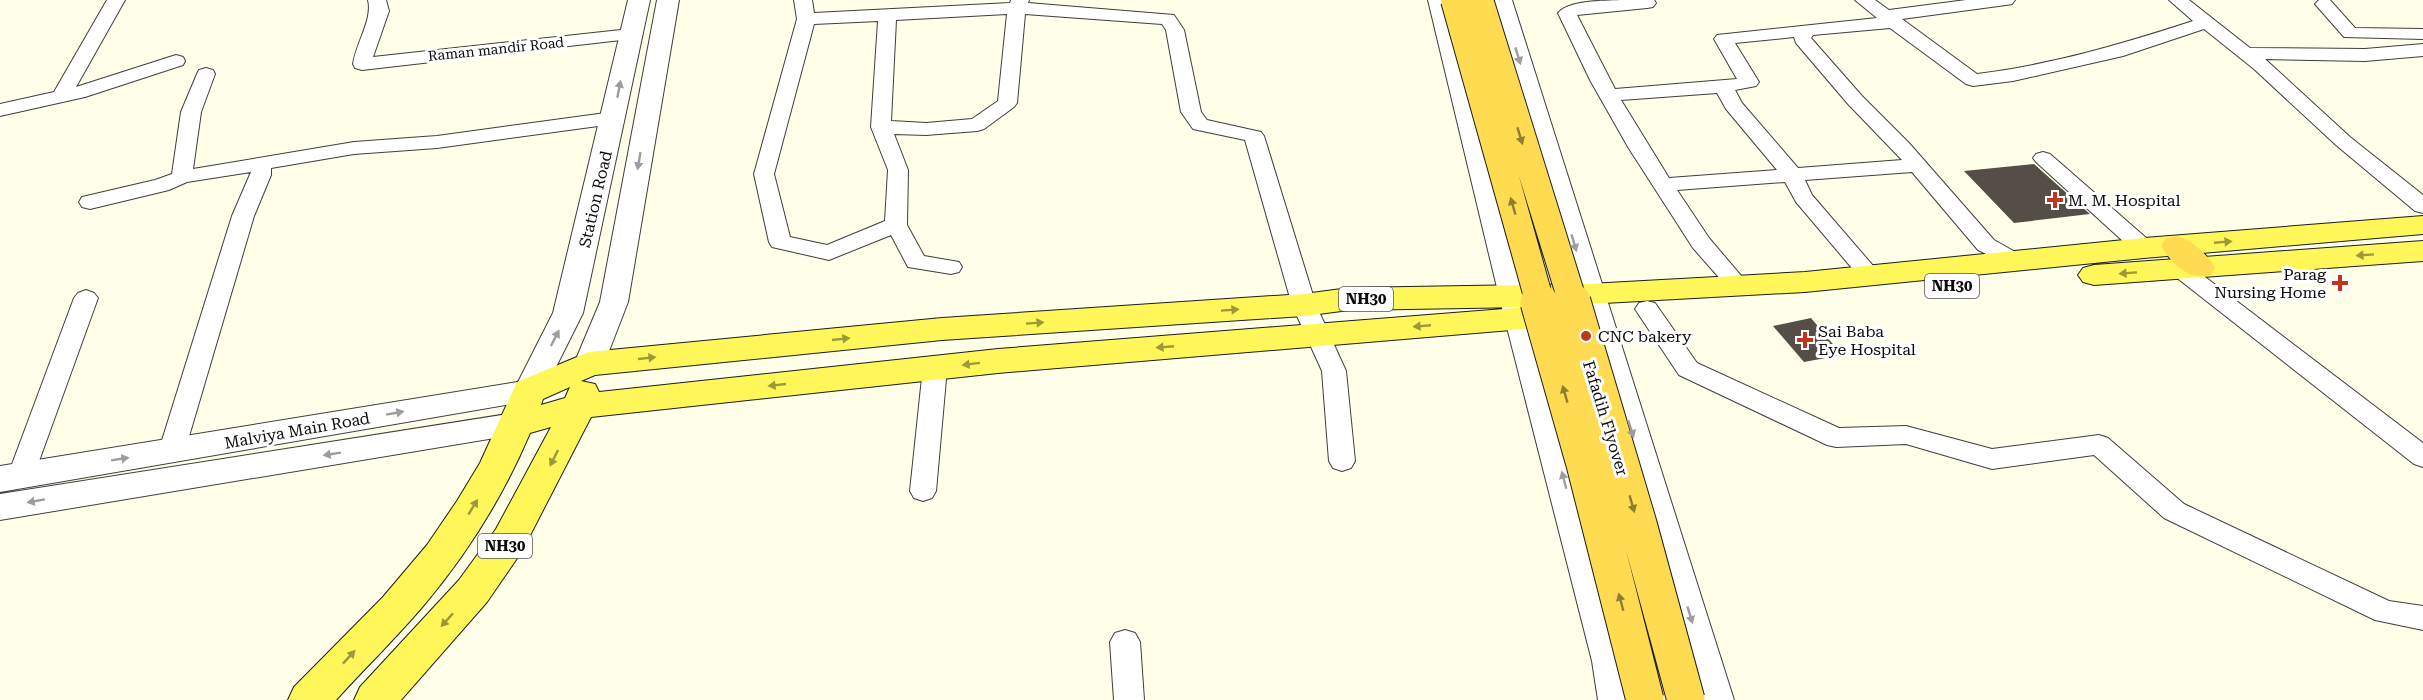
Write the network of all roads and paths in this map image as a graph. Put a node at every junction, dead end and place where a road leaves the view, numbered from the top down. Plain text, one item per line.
1 (116, 0) edge
2 (377, 0) edge
3 (639, 0) edge
4 (668, 0) edge
5 (1439, 0) edge
6 (1455, 0) edge
7 (1479, 0) edge
8 (1501, 0) edge
9 (1645, 0) edge
10 (1864, 0) edge
11 (1994, 0) edge
12 (2178, 0) edge
13 (1019, 4) edge
14 (2324, 4) dead end
15 (805, 10) edge
16 (887, 15) junction
17 (1890, 19) junction
18 (2207, 22) junction
19 (1806, 32) junction
20 (630, 34) junction
21 (2415, 34) edge
22 (2423, 50) edge
23 (2245, 53) junction
24 (176, 61) dead end
25 (206, 74) dead end
26 (1724, 87) junction
27 (1608, 94) junction
28 (61, 97) junction
29 (0, 110) edge
30 (613, 118) junction
31 (881, 127) junction
32 (2043, 158) dead end
33 (261, 164) junction
34 (1918, 165) junction
35 (1793, 176) junction
36 (182, 177) junction
37 (1665, 185) junction
38 (90, 202) dead end
39 (2423, 206) edge
40 (897, 225) junction
41 (2423, 225) edge
42 (2144, 248) junction
43 (2423, 251) edge
44 (2185, 261) junction
45 (2016, 262) junction
46 (951, 267) dead end
47 (1870, 274) junction
48 (1738, 285) junction
49 (86, 298) dead end
50 (1592, 304) junction
51 (1304, 305) junction
52 (1516, 307) junction
53 (1647, 309) junction
54 (1318, 335) junction
55 (589, 364) junction
56 (935, 368) junction
57 (529, 391) junction
58 (580, 406) junction
59 (514, 425) junction
60 (172, 450) junction
61 (2423, 457) edge
62 (1342, 461) dead end
63 (84, 465) junction
64 (11, 477) edge
65 (923, 491) dead end
66 (69, 496) junction
67 (0, 507) edge
68 (2423, 618) edge
69 (1125, 642) dead end
70 (309, 700) edge
71 (375, 700) edge
72 (1129, 700) edge
73 (1617, 700) edge
74 (1645, 700) edge
75 (1686, 700) edge
76 (1714, 700) edge

1 - 28 street
2 - 20 street, Raman mandir Road
3 - 20 street, Station Road
4 -> 55 street, Station Road
5 - 52 street
74 -> 6 highway, Fafadih Flyover, bridge
7 -> 75 highway, Fafadih Flyover, bridge
8 -> 50 street
9 - 27 street
10 - 17 street
11 - 17 street
12 - 18 street
13 - 16 street
13 - 31 street
13 - 51 street
14 - 21 street
15 - 16 street
15 - 40 street
16 - 31 street
17 - 18 street
17 - 19 street
18 - 23 street
19 - 26 street
19 - 34 street
30 -> 20 street, Station Road
21 - 22 street
22 - 23 street
23 - 39 street
24 - 28 street
25 - 36 street
26 - 27 street
26 - 35 street
27 - 37 street
28 - 29 street
30 - 33 street
57 -> 30 street, Station Road
31 - 40 street
32 - 42 street
33 - 36 street
33 - 60 street
34 - 35 street
34 - 45 street
35 - 37 street
35 - 47 street
36 - 38 street
37 - 48 street
40 - 46 street
44 -> 41 main road, NH30
42 - 44 main road, NH30
42 - 45 main road, NH30
43 -> 44 main road, NH30
44 -> 53 main road, NH30
44 - 61 street
45 - 47 main road, NH30
47 - 48 main road, NH30
48 - 50 main road, NH30
49 - 64 street
50 - 52 main road, NH30
50 - 53 main road, NH30
50 -> 76 street
51 - 52 main road, NH30
51 - 54 street
55 -> 51 main road, NH30
52 -> 54 main road, NH30
73 -> 52 street
53 - 68 street
54 -> 56 main road, NH30
54 - 62 street
55 - 57 main road, Malviya Main Road / NH30
55 - 58 main road, NH30
56 -> 58 main road, NH30
56 - 65 street
57 - 59 main road, NH30
60 -> 57 street, Malviya Main Road
58 - 59 main road
58 -> 71 main road, NH30
59 -> 66 street
70 -> 59 main road, NH30
63 -> 60 street, Malviya Main Road
63 - 64 street, Malviya Main Road
63 - 66 street
66 -> 67 street
69 - 72 street

